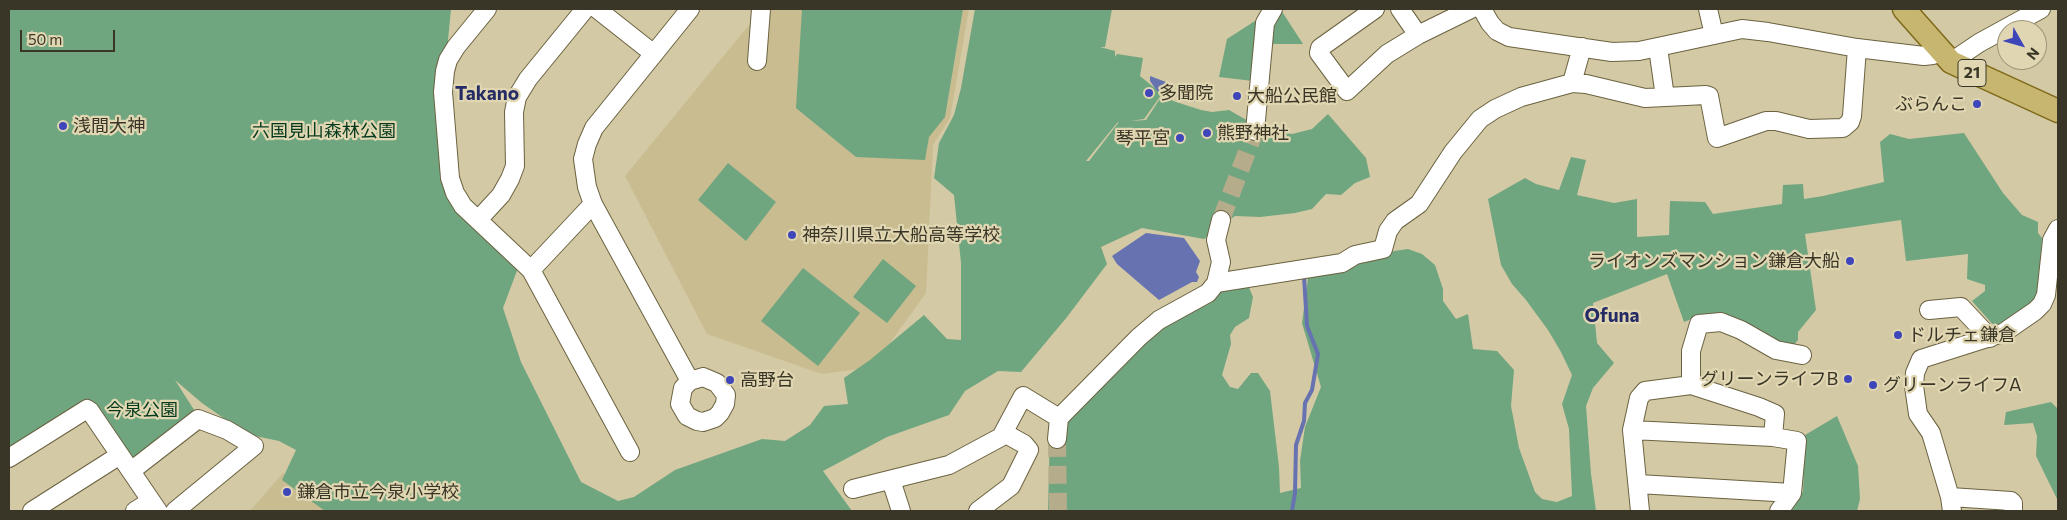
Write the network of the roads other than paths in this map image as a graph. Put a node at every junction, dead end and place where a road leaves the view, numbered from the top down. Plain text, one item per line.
1 (487, 9) edge
2 (585, 9) edge
3 (597, 9) edge
4 (690, 9) edge
5 (761, 9) edge
6 (1273, 9) edge
7 (1375, 9) edge
8 (1400, 9) edge
9 (1471, 9) edge
10 (1482, 9) edge
11 (1708, 9) edge
12 (1904, 9) edge
13 (2041, 9) edge
14 (1418, 35) junction
15 (1714, 35) junction
16 (1582, 47) junction
17 (1658, 48) junction
18 (1857, 48) junction
19 (654, 54) junction
20 (1945, 56) junction
21 (757, 62) dead end
22 (1572, 83) junction
23 (1665, 97) junction
24 (2058, 111) edge
25 (1255, 131) tunnel mouth
26 (593, 204) junction
27 (478, 220) junction
28 (1220, 220) tunnel mouth
29 (2056, 237) edge
30 (531, 270) junction
31 (1216, 283) junction
32 (1929, 310) dead end
33 (1990, 338) junction
34 (1802, 355) dead end
35 (690, 381) dead end
36 (1691, 385) junction
37 (1059, 418) junction
38 (1632, 430) junction
39 (1004, 433) junction
40 (1773, 437) junction
41 (1057, 439) tunnel mouth
42 (630, 452) dead end
43 (120, 455) junction
44 (9, 458) edge
45 (131, 471) junction
46 (891, 480) junction
47 (1638, 484) junction
48 (853, 489) dead end
49 (1792, 493) junction
50 (1951, 504) edge
51 (155, 506) edge
52 (32, 511) edge
53 (134, 511) edge
54 (175, 511) edge
55 (901, 511) edge
56 (978, 511) edge
57 (1640, 511) edge
58 (1779, 511) edge
59 (2013, 511) edge

1 - 27 street
2 - 27 street
3 - 19 street
4 - 19 street
5 - 21 street
6 - 25 street
7 - 14 street
8 - 14 street
9 - 14 street
10 - 16 street
11 - 15 street
12 - 20 main road, 21
13 - 20 street
15 - 17 street
15 - 18 street
16 - 17 street
16 - 22 street
17 - 23 street
18 - 20 street
18 - 23 street
19 - 26 street
20 - 24 main road, 21
22 - 23 street
22 - 31 street
26 - 30 street
26 - 35 street
27 - 30 street
28 - 31 street
29 - 33 street
30 - 42 street
31 - 37 street
32 - 33 street
33 - 50 street
34 - 36 street
36 - 38 street
36 - 40 street
37 - 39 street
37 - 41 street
38 - 40 street
38 - 47 street
39 - 46 street
39 - 56 street
40 - 49 street
43 - 44 street
43 - 45 street
43 - 52 street
45 - 51 street
45 - 54 street
46 - 48 street
46 - 55 street
47 - 49 street
47 - 57 street
49 - 58 street
50 - 59 street
51 - 53 street

